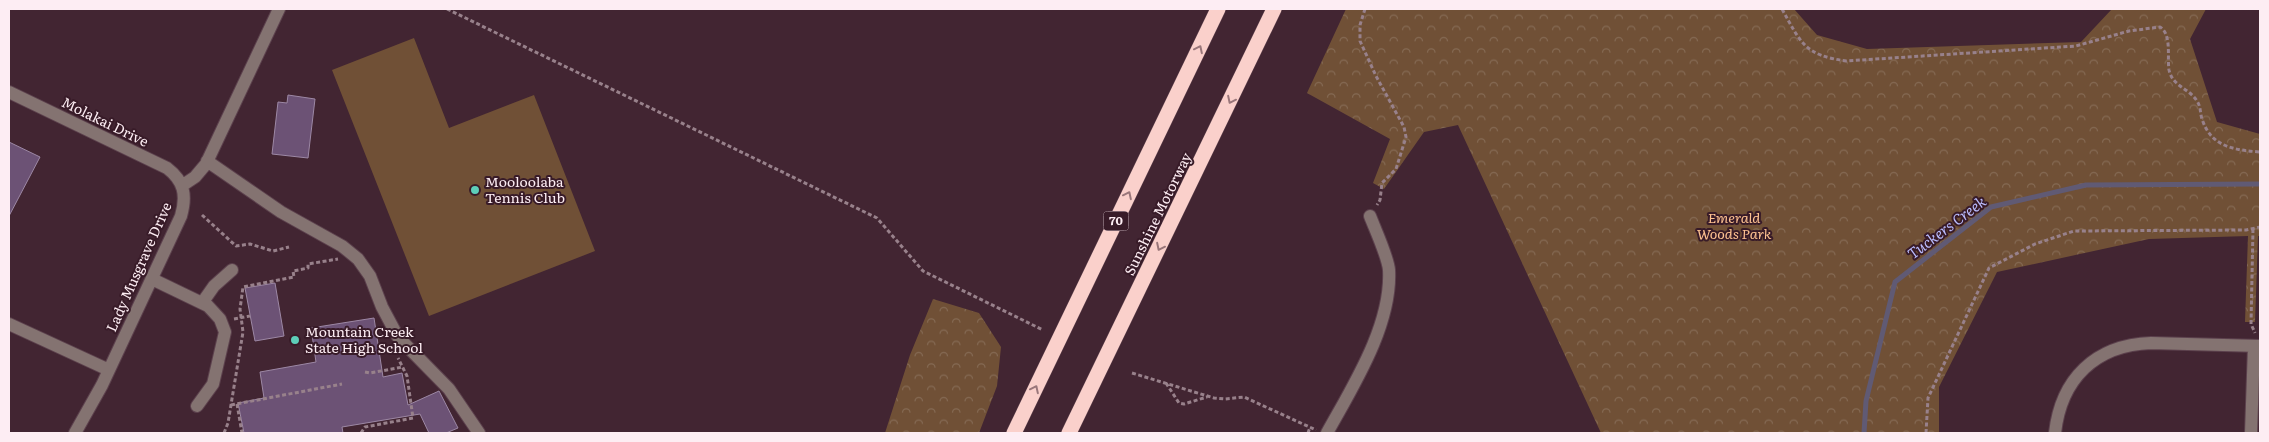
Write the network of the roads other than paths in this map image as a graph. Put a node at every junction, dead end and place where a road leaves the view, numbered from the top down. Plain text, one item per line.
1 (279, 9) edge
2 (1218, 9) edge
3 (1274, 9) edge
4 (9, 92) edge
5 (207, 161) junction
6 (182, 185) junction
7 (1370, 216) road end
8 (232, 270) dead end
9 (152, 279) junction
10 (202, 303) junction
11 (9, 324) edge
12 (2257, 346) edge
13 (109, 370) junction
14 (197, 406) dead end
15 (76, 433) edge
16 (479, 433) edge
17 (1014, 433) edge
18 (1069, 433) edge
19 (1327, 433) edge
20 (2055, 433) edge
21 (2251, 433) edge

1 - 5 street
17 -> 2 highway, 70
3 -> 18 highway, Sunshine Motorway
4 - 6 street, Molakai Drive
5 - 6 street
5 - 16 street
6 - 9 street, Lady Musgrave Drive
7 - 19 street
8 - 10 street
9 - 10 street
9 - 13 street, Lady Musgrave Drive
10 - 14 street
11 - 13 street
12 - 20 street
12 - 21 street
13 - 15 street, Lady Musgrave Drive

